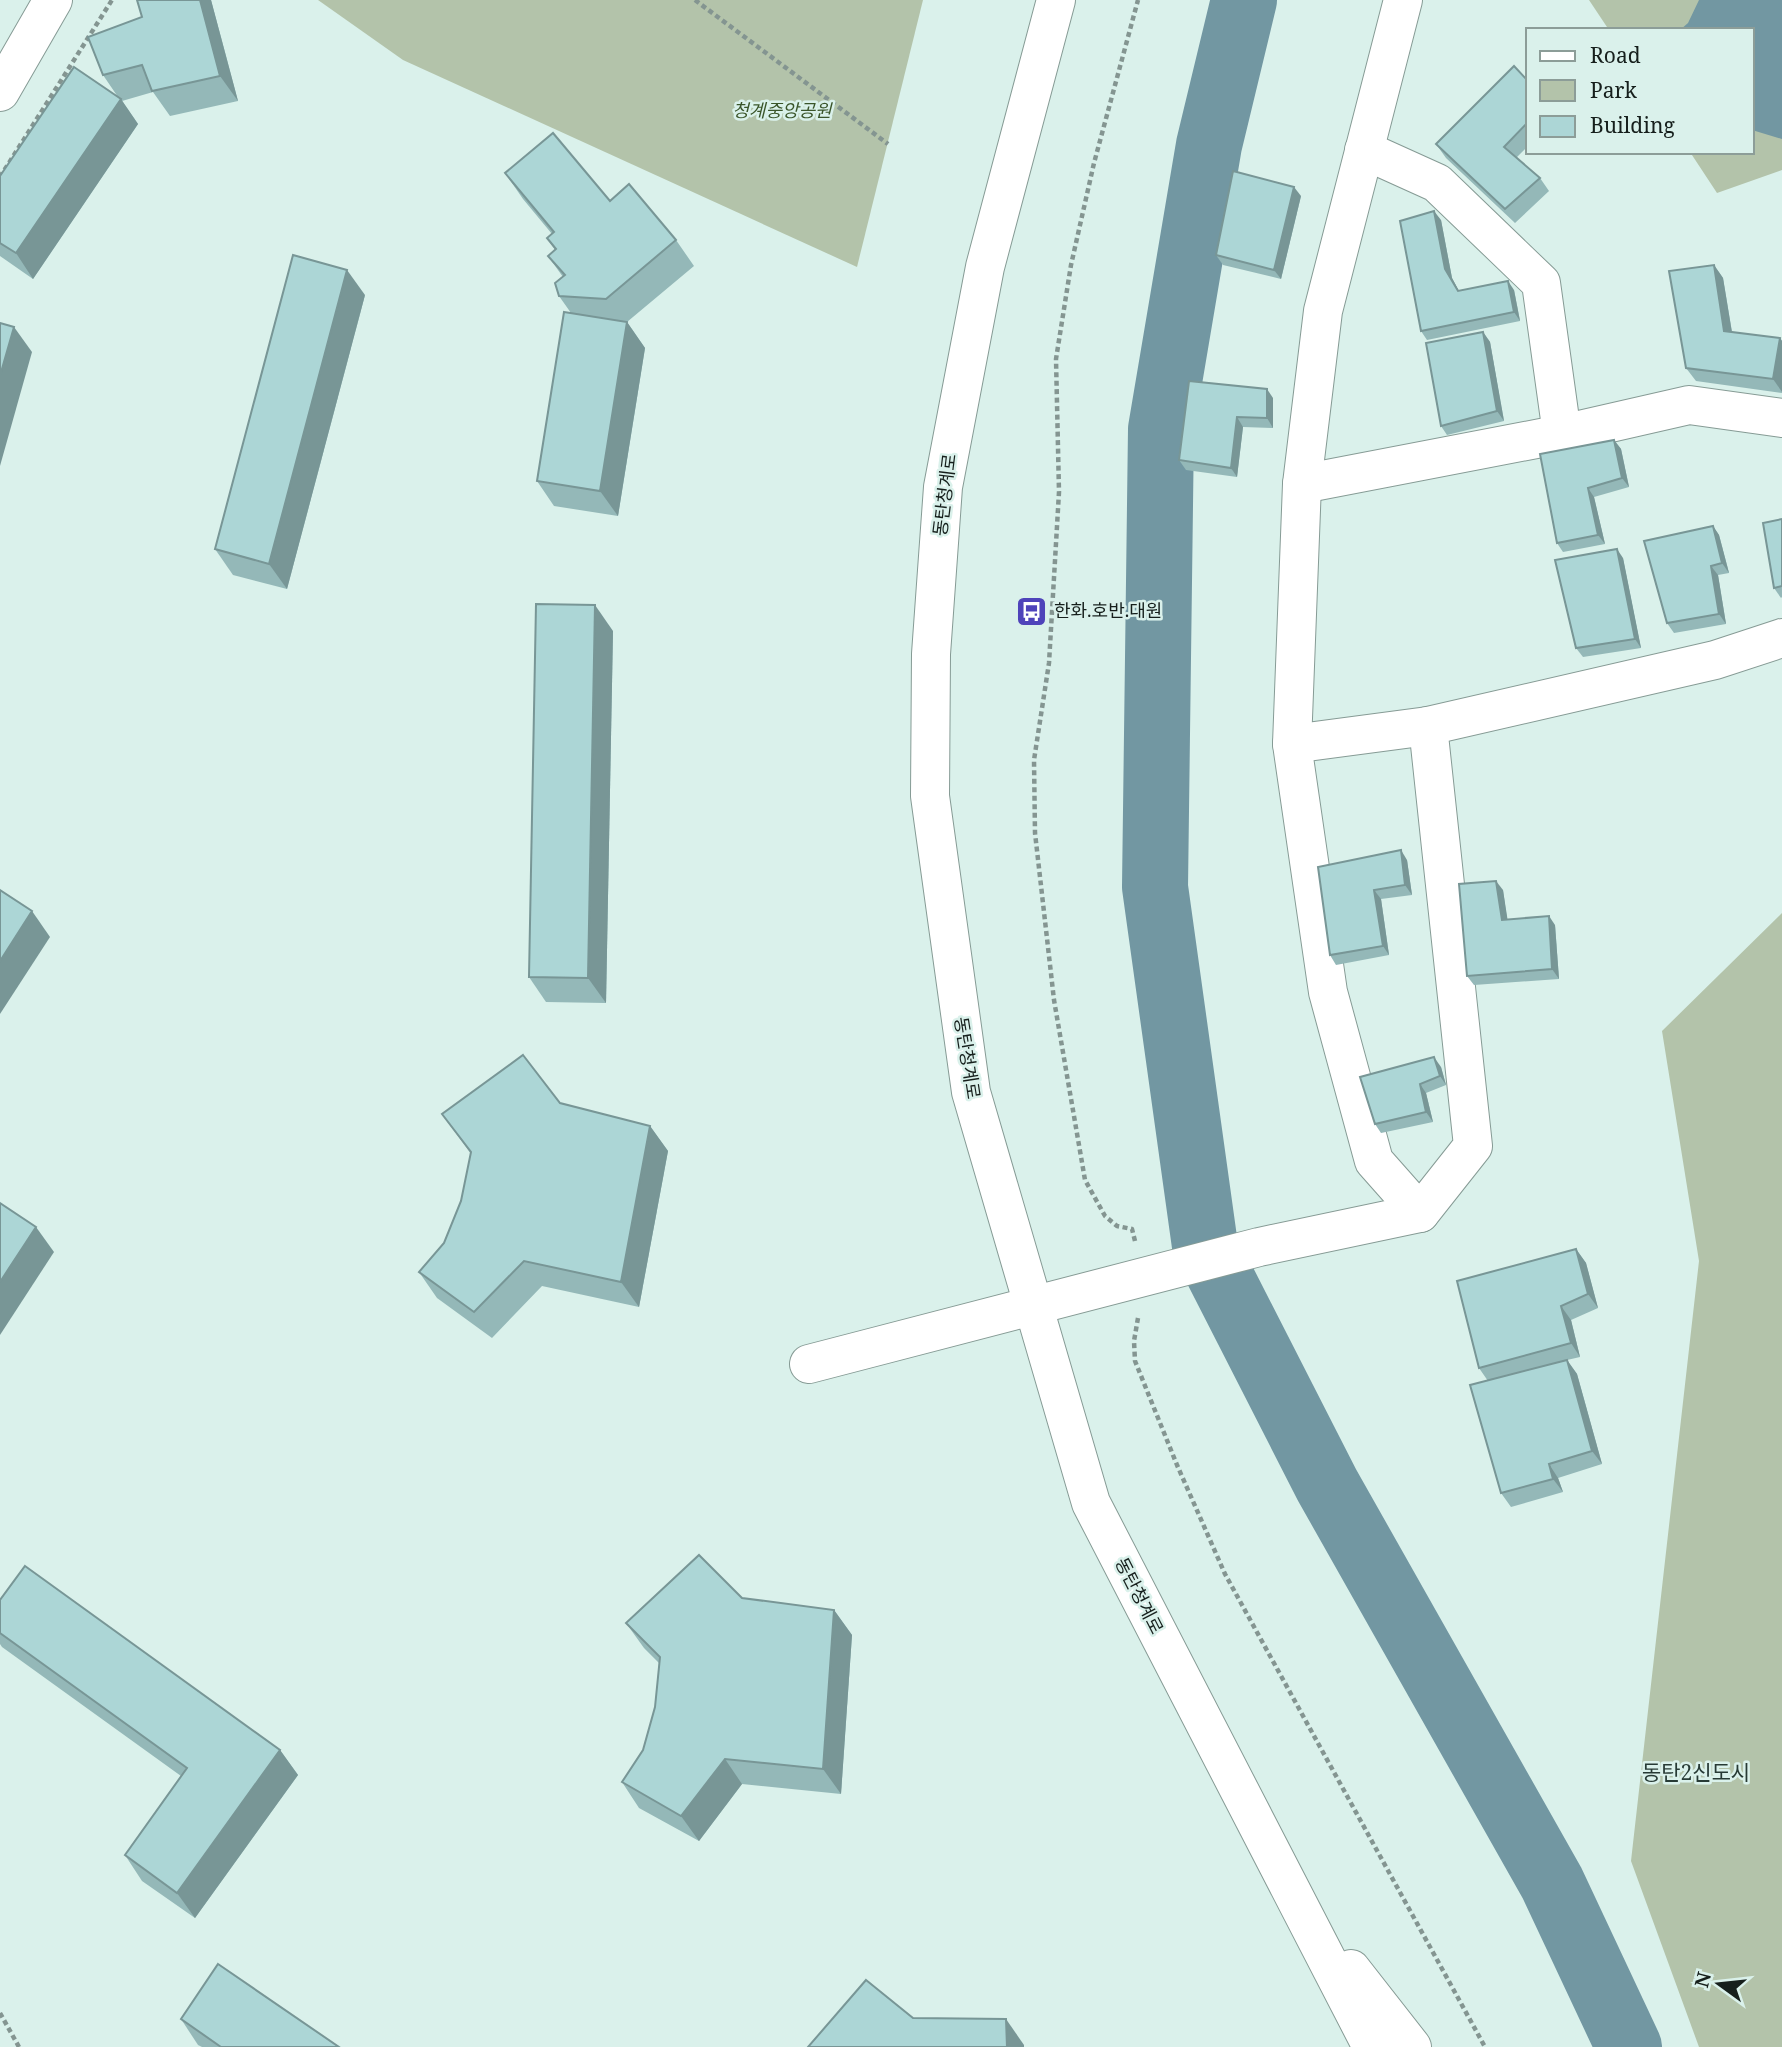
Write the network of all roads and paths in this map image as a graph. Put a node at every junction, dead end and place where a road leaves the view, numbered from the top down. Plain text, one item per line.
1 (53, 0) edge
2 (112, 0) edge
3 (695, 0) edge
4 (1056, 0) edge
5 (1138, 0) edge
6 (1403, 0) edge
7 (0, 92) edge
8 (888, 144) dead end
9 (1364, 150) junction
10 (0, 177) edge
11 (1782, 418) edge
12 (1562, 434) junction
13 (1302, 484) junction
14 (1782, 639) edge
15 (1428, 726) junction
16 (1292, 744) junction
17 (1420, 1213) junction
18 (1132, 1229) dead end
19 (1034, 1307) junction
20 (1144, 1310) dead end
21 (809, 1364) dead end
22 (1292, 1893) junction
23 (0, 2013) edge
24 (19, 2047) edge
25 (1353, 2047) edge
26 (1372, 2047) edge
27 (1412, 2047) edge
28 (1485, 2047) edge

1 - 7 street
2 - 10 path
3 - 8 path
4 - 19 street, 동탄청계로
5 - 18 path
6 - 9 street
9 - 12 street
9 - 13 street
11 - 12 street
12 - 13 street
13 - 16 street
14 - 15 street
15 - 16 street
15 - 17 street
16 - 17 street
17 - 19 street
19 - 21 street
19 - 22 street, 동탄청계로
20 - 28 path
22 - 25 street
22 - 26 street, 동탄청계로
22 - 27 street
23 - 24 path

